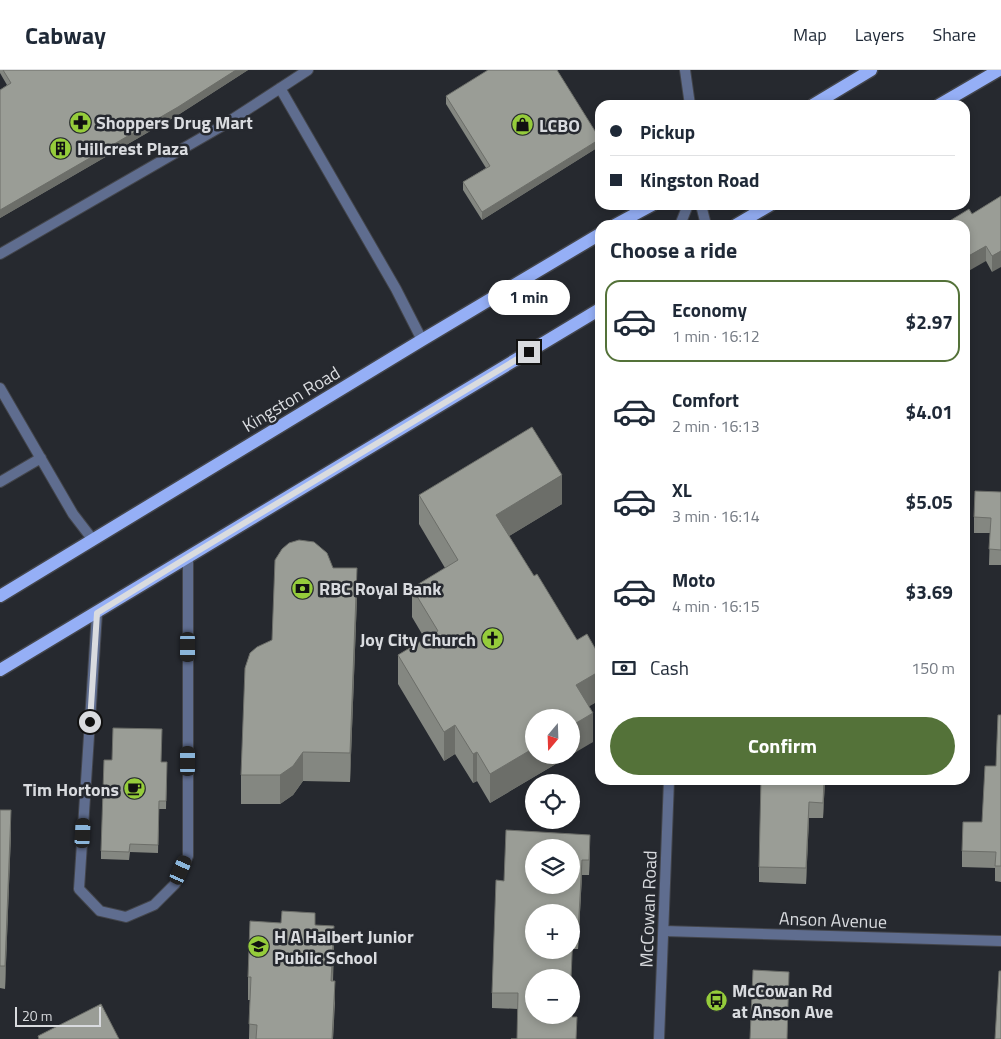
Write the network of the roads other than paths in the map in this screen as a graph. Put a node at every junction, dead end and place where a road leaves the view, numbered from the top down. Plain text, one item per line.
1 (308, 70) edge
2 (685, 70) edge
3 (871, 70) edge
4 (999, 70) edge
5 (280, 88) junction
6 (689, 100) edge
7 (821, 100) edge
8 (948, 100) edge
9 (643, 210) edge
10 (762, 210) edge
11 (624, 220) edge
12 (744, 220) edge
13 (595, 237) edge
14 (0, 254) edge
15 (595, 312) edge
16 (422, 340) junction
17 (0, 388) edge
18 (40, 458) junction
19 (0, 482) edge
20 (92, 540) junction
21 (188, 557) junction
22 (0, 596) edge
23 (97, 613) junction
24 (0, 670) edge
25 (669, 785) edge
26 (664, 930) junction
27 (1001, 941) edge
28 (659, 1039) edge

1 - 5 street
2 - 6 street
3 - 7 main road
4 - 8 main road
5 - 14 street
5 - 16 street
9 - 11 main road
10 - 12 main road
13 - 16 main road, Kingston Road
15 - 21 main road
16 - 20 main road, Kingston Road
17 - 18 street
18 - 19 street
18 - 20 street
20 - 22 main road, Kingston Road
21 - 23 main road
21 - 23 street
23 - 24 main road
25 - 26 street, McCowan Road
26 - 27 street, Anson Avenue
26 - 28 street, McCowan Road

